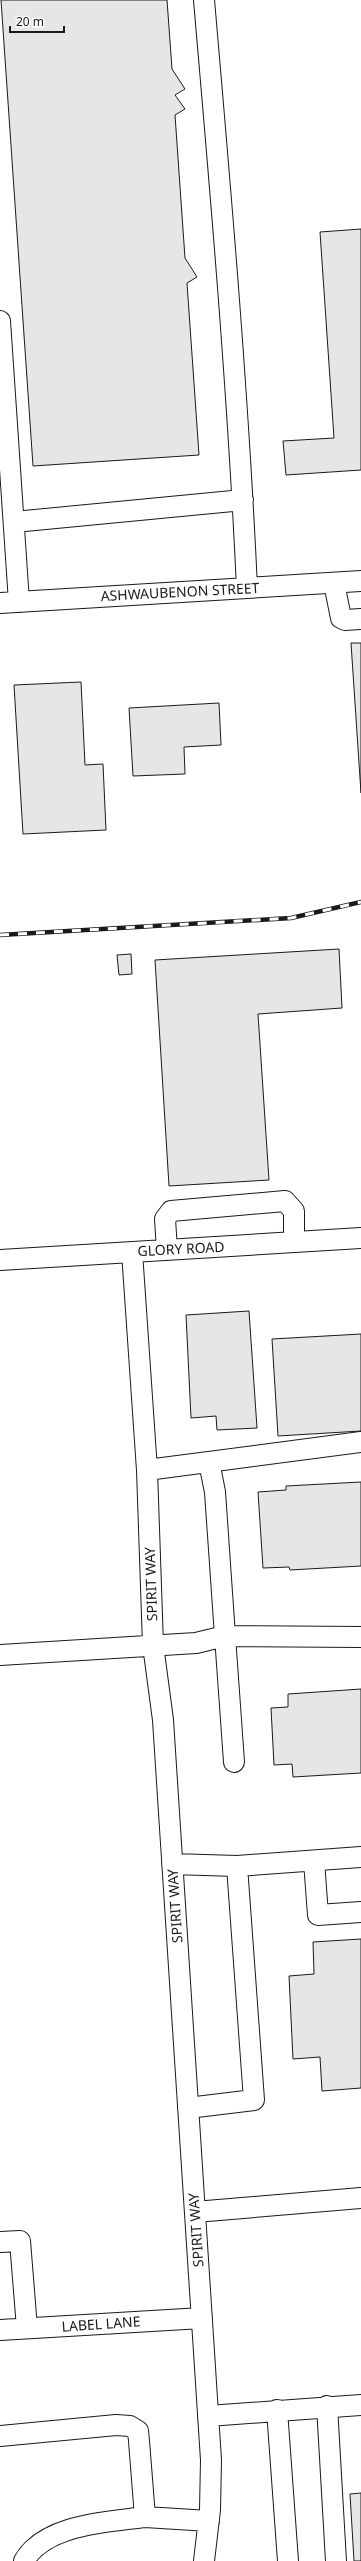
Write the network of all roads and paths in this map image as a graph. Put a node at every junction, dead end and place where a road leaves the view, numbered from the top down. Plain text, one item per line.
1 (204, 0) edge
2 (0, 321) edge
3 (243, 500) junction
4 (14, 522) junction
5 (361, 581) edge
6 (334, 583) junction
7 (247, 588) junction
8 (10, 602) edge
9 (361, 619) edge
10 (361, 1238) edge
11 (294, 1242) junction
12 (168, 1250) junction
13 (132, 1252) junction
14 (0, 1260) edge
15 (361, 1442) edge
16 (208, 1462) junction
17 (147, 1470) junction
18 (225, 1636) junction
19 (361, 1637) edge
20 (153, 1645) junction
21 (0, 1655) edge
22 (234, 1762) dead end
23 (361, 1857) edge
24 (314, 1861) junction
25 (172, 1864) junction
26 (237, 1866) junction
27 (361, 1912) edge
28 (188, 2108) junction
29 (361, 2198) edge
30 (195, 2212) junction
31 (0, 2242) edge
32 (202, 2318) junction
33 (27, 2328) junction
34 (0, 2330) edge
35 (361, 2405) edge
36 (326, 2406) junction
37 (277, 2410) junction
38 (208, 2416) junction
39 (0, 2436) edge
40 (145, 2517) junction
41 (209, 2521) junction
42 (24, 2561) edge
43 (204, 2561) edge
44 (288, 2561) edge
45 (336, 2561) edge

1 - 3 street
2 - 4 street
3 - 4 street
3 - 7 street
4 - 8 street
5 - 6 street, ASHWAUBENON STREET
6 - 7 street, ASHWAUBENON STREET
6 - 9 street
7 - 8 street, ASHWAUBENON STREET
10 - 11 street, GLORY ROAD
11 - 12 street, GLORY ROAD
11 - 12 street
12 - 13 street, GLORY ROAD
13 - 14 street, GLORY ROAD
13 - 17 street, SPIRIT WAY
15 - 16 street
16 - 17 street
16 - 18 street
17 - 20 street, SPIRIT WAY
18 - 19 street
18 - 20 street
18 - 22 street
20 - 21 street
20 - 25 street, SPIRIT WAY
23 - 24 street
24 - 26 street
24 - 27 street
25 - 26 street
25 - 28 street, SPIRIT WAY
26 - 28 street
28 - 30 street, SPIRIT WAY
29 - 30 street
30 - 32 street, SPIRIT WAY
31 - 33 street
32 - 33 street, LABEL LANE
32 - 38 street, SPIRIT WAY
33 - 34 street, LABEL LANE
35 - 36 street
36 - 37 street
36 - 45 street
37 - 38 street
37 - 44 street
38 - 41 street, SPIRIT WAY
39 - 40 street
40 - 41 street
40 - 42 street
41 - 43 street, SPIRIT WAY

